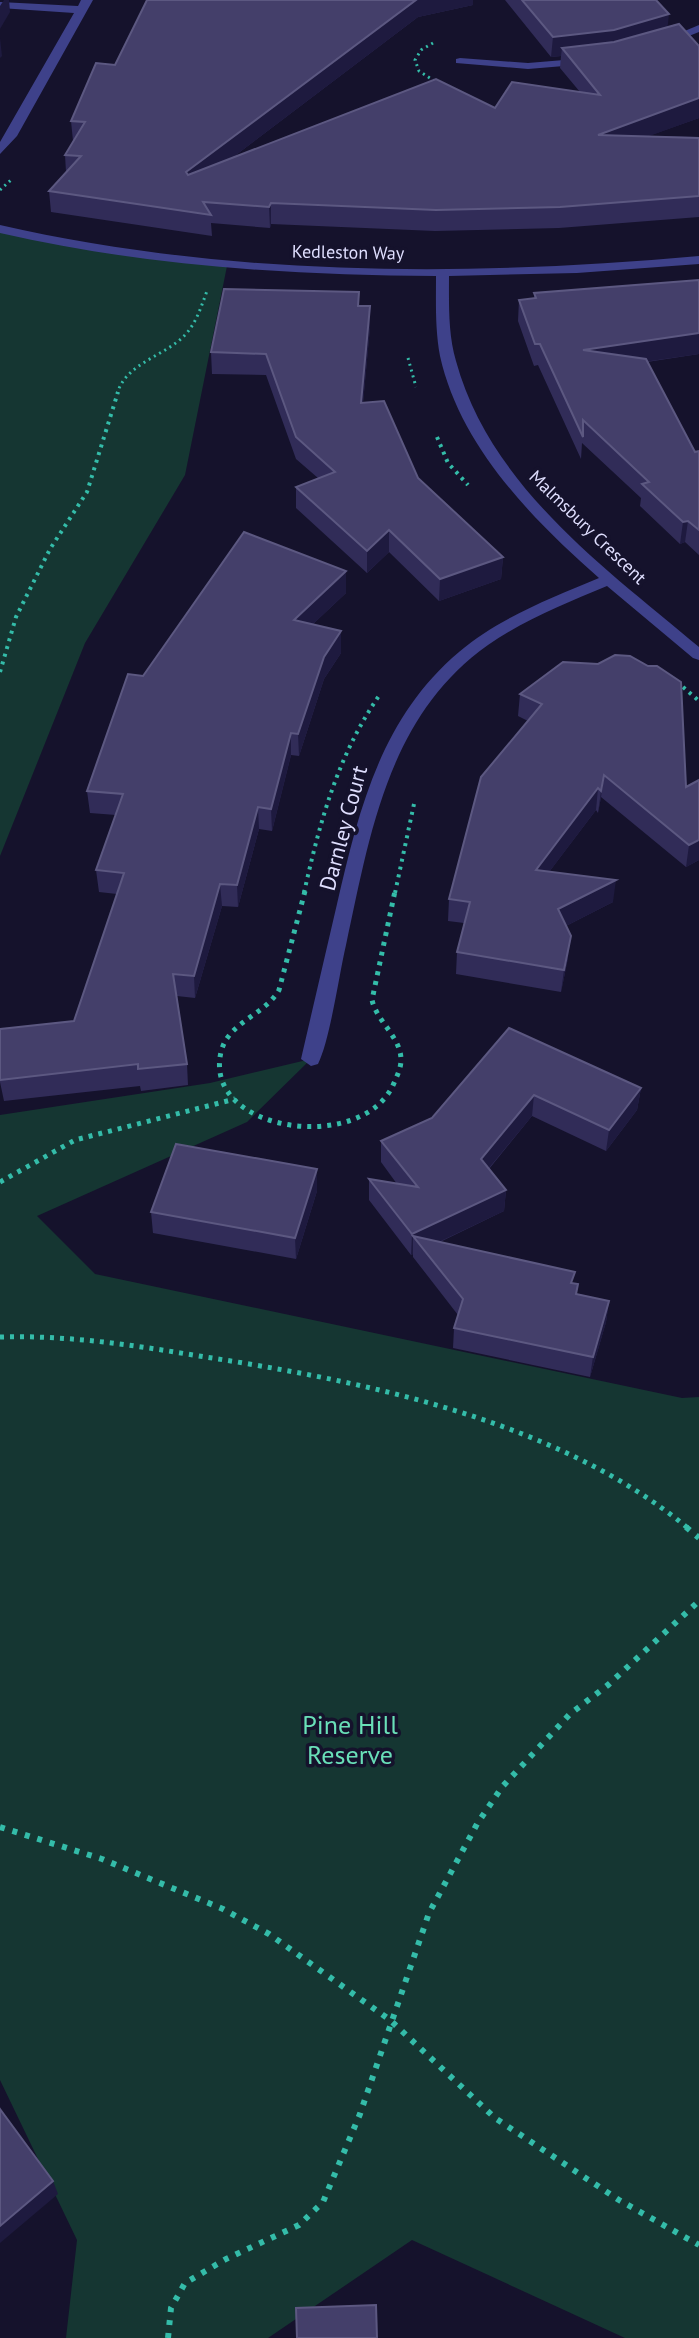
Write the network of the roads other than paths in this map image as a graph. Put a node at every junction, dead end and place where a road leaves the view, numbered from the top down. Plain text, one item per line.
1 (0, 5) edge
2 (84, 5) edge
3 (699, 28) edge
4 (645, 48) edge
5 (600, 59) edge
6 (460, 61) dead end
7 (0, 150) edge
8 (0, 229) edge
9 (699, 260) edge
10 (442, 272) junction
11 (610, 579) junction
12 (699, 655) edge
13 (311, 1059) dead end

1 - 2 street
2 - 7 street
3 - 4 street
5 - 6 street
8 - 10 street, Kedleston Way
9 - 10 street, Kedleston Way
10 - 11 street, Malmsbury Crescent
11 - 12 street, Malmsbury Crescent
11 - 13 street, Darnley Court

